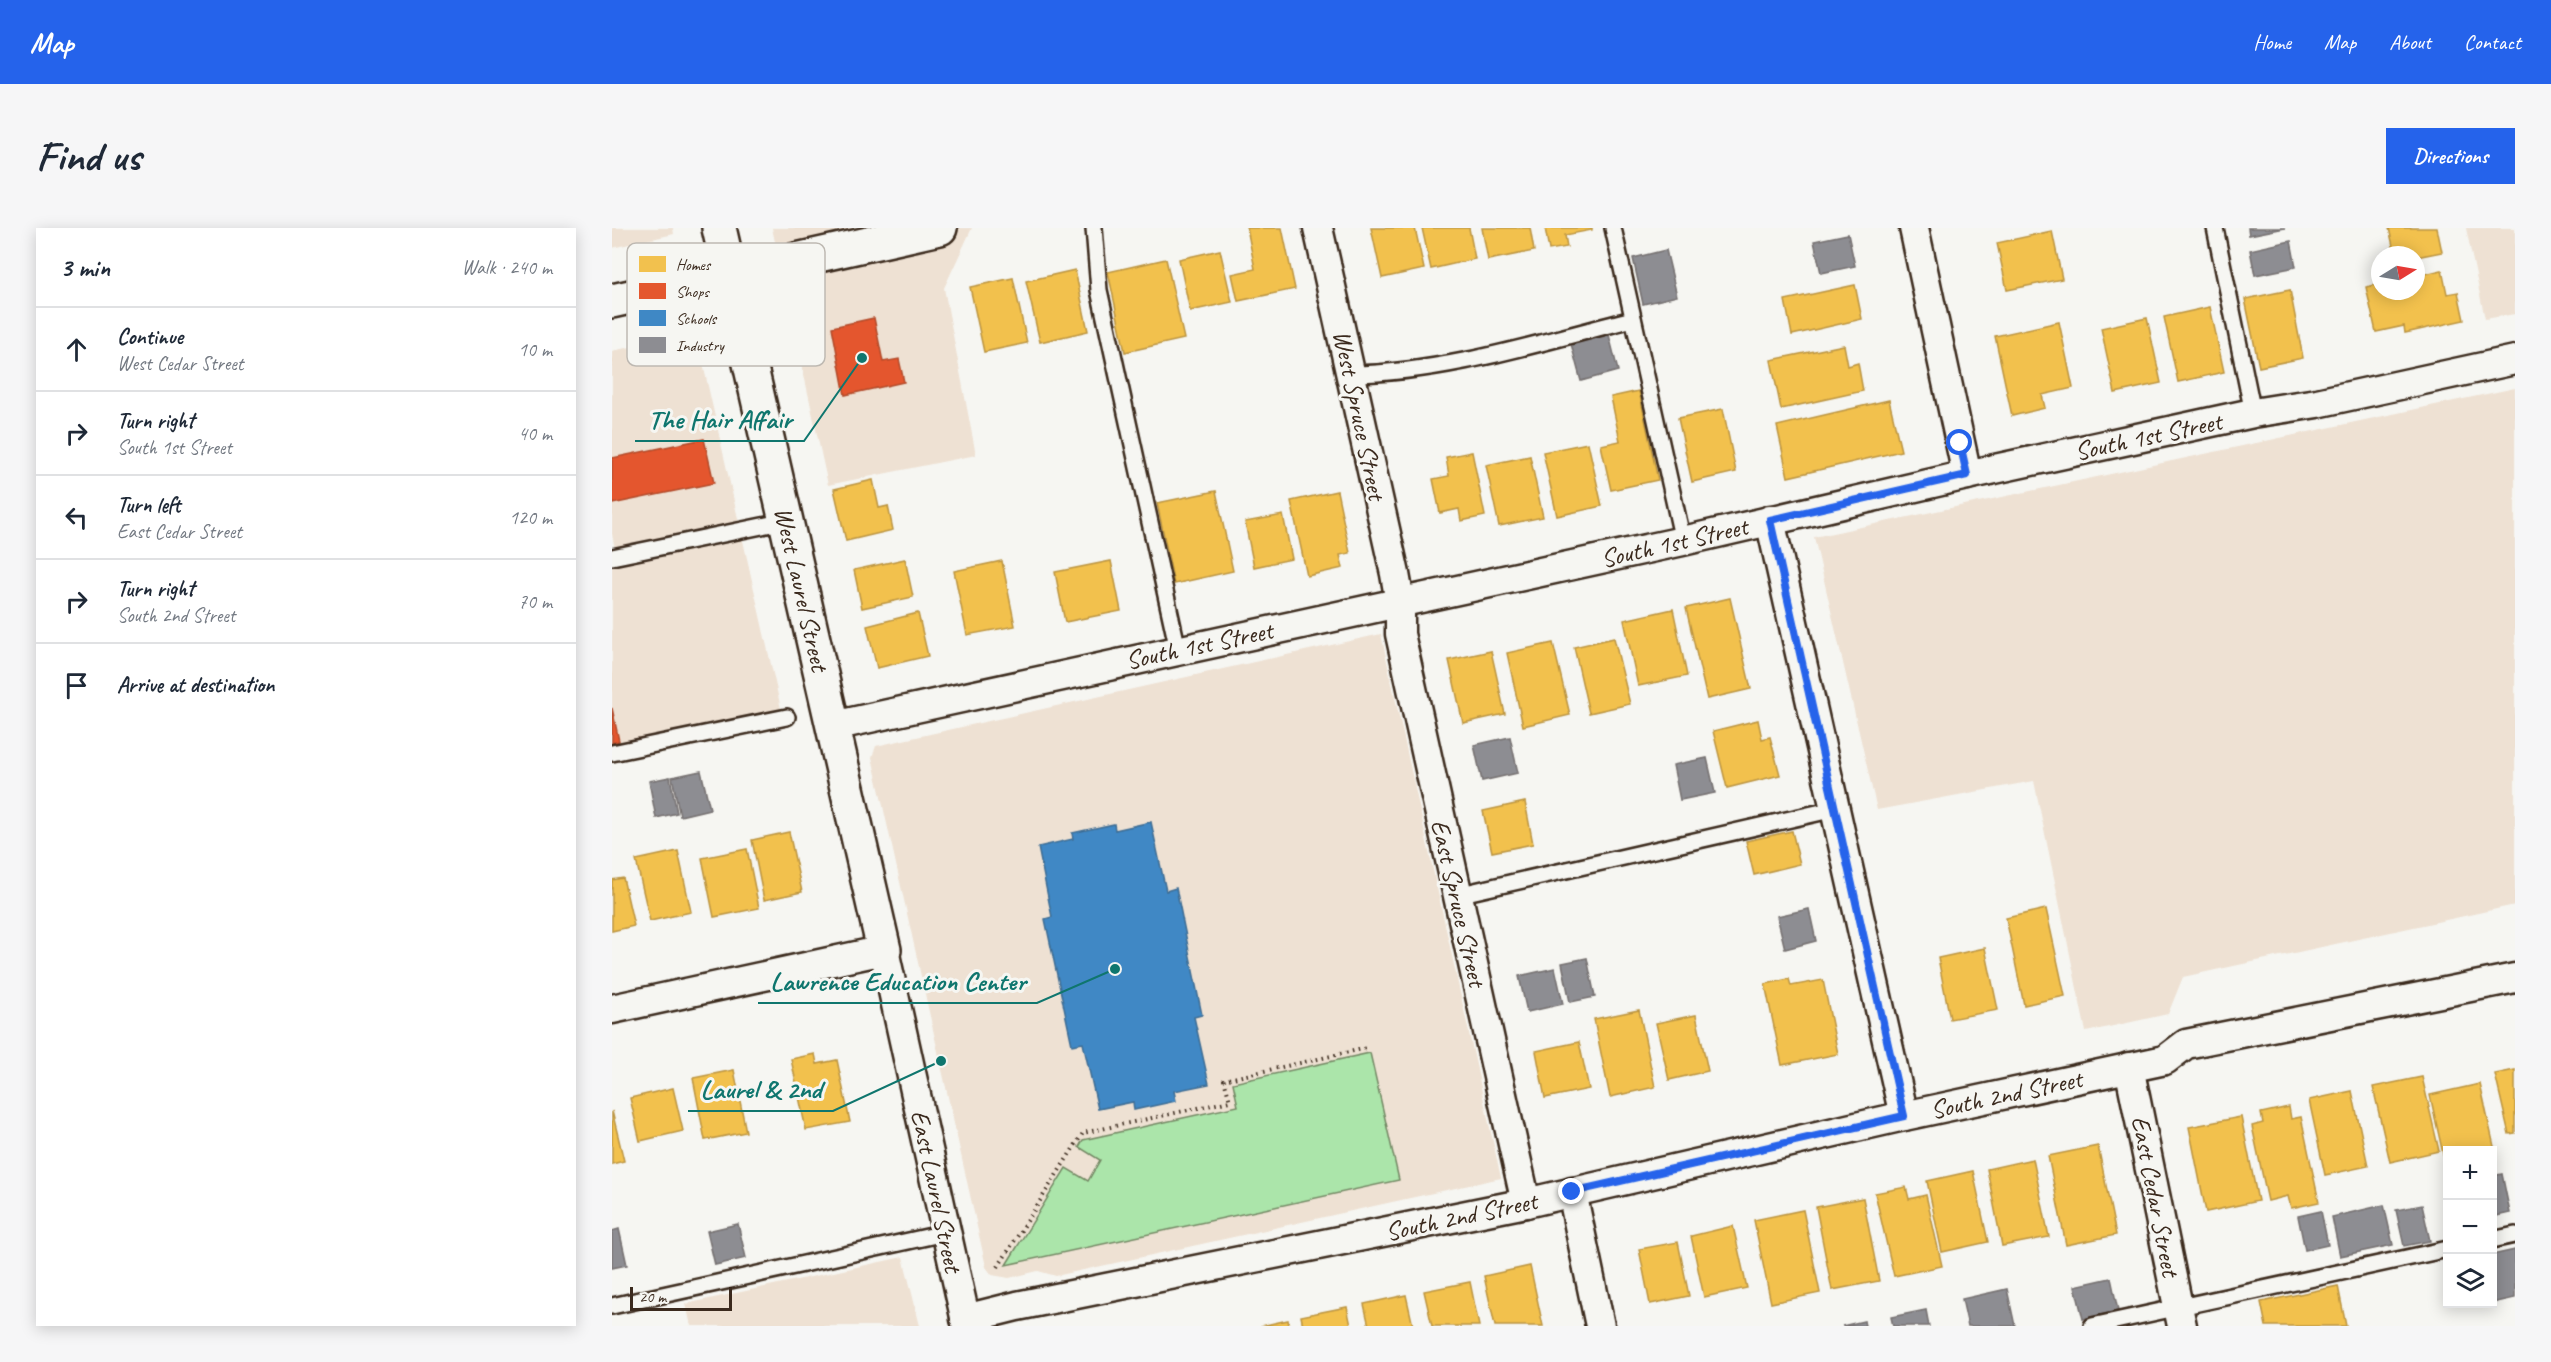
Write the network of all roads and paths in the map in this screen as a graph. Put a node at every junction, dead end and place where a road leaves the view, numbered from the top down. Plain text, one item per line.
1 (719, 228) edge
2 (940, 228) edge
3 (1094, 228) edge
4 (1318, 228) edge
5 (1613, 228) edge
6 (1914, 228) edge
7 (2216, 228) edge
8 (722, 243) edge
9 (825, 254) edge
10 (627, 298) edge
11 (612, 301) edge
12 (1633, 319) junction
13 (2515, 360) edge
14 (751, 366) edge
15 (1351, 374) junction
16 (2253, 413) junction
17 (1967, 475) junction
18 (1770, 520) junction
19 (786, 521) junction
20 (1683, 541) junction
21 (612, 557) edge
22 (1400, 602) junction
23 (1178, 650) junction
24 (787, 717) dead end
25 (833, 726) junction
26 (612, 753) edge
27 (1835, 809) junction
28 (1456, 895) junction
29 (884, 950) junction
30 (2515, 978) edge
31 (612, 1009) edge
32 (1367, 1048) dead end
33 (2129, 1066) junction
34 (1904, 1116) junction
35 (1572, 1192) junction
36 (1526, 1203) junction
37 (945, 1233) junction
38 (2515, 1235) edge
39 (2497, 1239) edge
40 (2443, 1250) edge
41 (998, 1267) dead end
42 (612, 1306) edge
43 (2180, 1317) edge
44 (966, 1322) edge
45 (1600, 1326) edge
46 (2092, 1326) edge

1 - 8 street, West Laurel Street
2 - 9 street
3 - 23 lane
4 - 15 street, West Spruce Street
5 - 12 lane
6 - 17 street
7 - 16 lane
10 - 11 street
12 - 15 lane
12 - 20 lane
13 - 16 street, South 1st Street
14 - 19 street, West Laurel Street
15 - 22 street, West Spruce Street
16 - 17 street, South 1st Street
17 - 18 street, South 1st Street
18 - 20 street, South 1st Street
18 - 27 street
19 - 21 lane
19 - 25 street, West Laurel Street
20 - 22 street, South 1st Street
22 - 23 street, South 1st Street
22 - 28 street, East Spruce Street
23 - 25 street, South 1st Street
24 - 26 lane
25 - 29 street, West Laurel Street
27 - 28 lane
27 - 34 street
28 - 36 street, East Spruce Street
29 - 31 street
29 - 37 street, East Laurel Street
30 - 33 street, South 2nd Street
32 - 41 path
33 - 34 street, South 2nd Street
33 - 43 street, East Cedar Street
34 - 35 street, South 2nd Street
35 - 36 street, South 2nd Street
35 - 45 street
36 - 44 street, South 2nd Street
37 - 42 lane
37 - 44 street, East Laurel Street
38 - 39 lane
40 - 43 lane
43 - 46 lane

